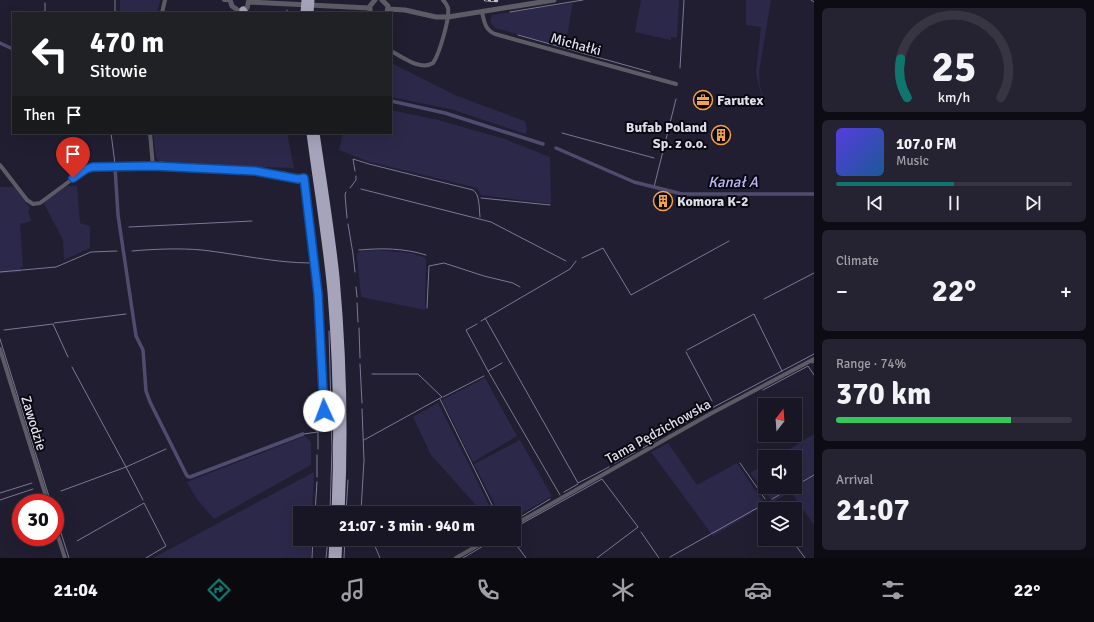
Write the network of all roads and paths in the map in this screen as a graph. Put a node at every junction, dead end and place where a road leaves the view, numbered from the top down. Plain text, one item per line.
1 (165, 0) edge
2 (224, 0) edge
3 (230, 0) edge
4 (305, 0) edge
5 (311, 0) edge
6 (375, 0) edge
7 (382, 0) edge
8 (443, 0) edge
9 (554, 0) edge
10 (249, 1) edge
11 (370, 11) edge
12 (388, 11) edge
13 (162, 12) edge
14 (244, 12) edge
15 (304, 12) edge
16 (310, 12) edge
17 (482, 12) junction
18 (448, 17) junction
19 (392, 52) edge
20 (676, 84) dead end
21 (150, 134) edge
22 (310, 134) edge
23 (316, 134) edge
24 (0, 165) edge
25 (153, 166) junction
26 (0, 349) edge
27 (814, 359) edge
28 (324, 411) dead end
29 (45, 494) edge
30 (335, 506) edge
31 (341, 506) edge
32 (521, 521) edge
33 (61, 546) edge
34 (333, 546) edge
35 (339, 546) edge
36 (477, 546) edge
37 (65, 558) edge
38 (332, 558) edge
39 (338, 558) edge
40 (456, 558) edge

1 - 13 street
2 - 3 street
3 - 14 street
4 - 15 highway, bridge
5 - 16 highway, bridge
6 - 11 street
7 - 12 street
8 - 18 street
9 - 17 street
10 - 11 street
10 - 14 street
12 - 18 street
17 - 18 street
17 - 20 street, Michałki
18 - 19 street
21 - 25 street
22 - 30 highway
23 - 31 highway
24 - 25 street
25 - 28 street
26 - 29 street, Zawodzie
27 - 32 street, Tama Pędzichowska
33 - 37 street
34 - 38 highway
35 - 39 highway
36 - 40 street

